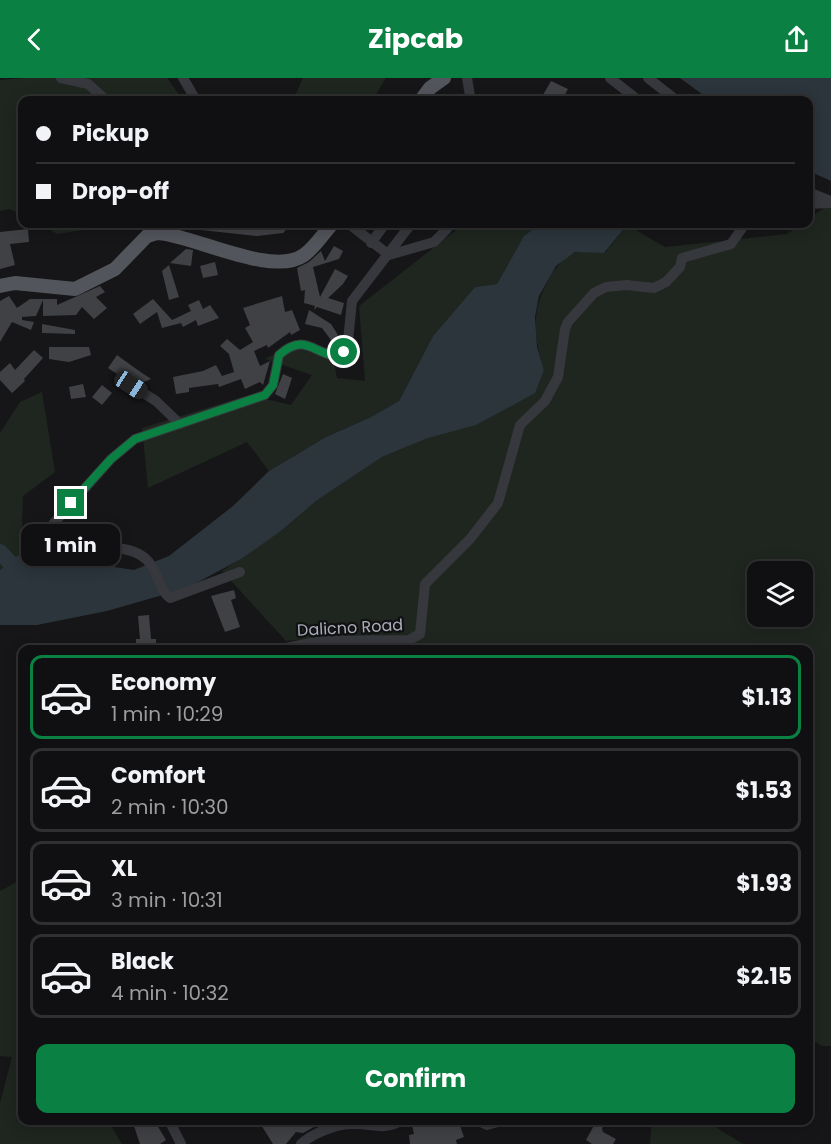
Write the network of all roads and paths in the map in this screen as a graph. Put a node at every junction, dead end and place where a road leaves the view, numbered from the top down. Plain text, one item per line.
1 (61, 78) edge
2 (183, 78) edge
3 (444, 78) edge
4 (466, 78) edge
5 (610, 78) edge
6 (648, 78) edge
7 (102, 96) edge
8 (194, 96) edge
9 (424, 96) edge
10 (470, 96) edge
11 (633, 96) edge
12 (671, 96) edge
13 (813, 194) edge
14 (831, 202) edge
15 (813, 204) edge
16 (328, 228) edge
17 (354, 228) edge
18 (382, 228) edge
19 (408, 228) edge
20 (742, 228) edge
21 (447, 229) dead end
22 (148, 230) edge
23 (371, 243) junction
24 (389, 255) junction
25 (0, 286) edge
26 (131, 385) dead end
27 (180, 424) junction
28 (240, 572) dead end
29 (300, 645) edge
30 (172, 1125) edge
31 (347, 1125) edge
32 (370, 1125) edge
33 (392, 1125) edge
34 (181, 1144) edge
35 (301, 1144) edge

1 - 7 street
2 - 8 street
3 - 9 main road
4 - 10 street
5 - 11 street
6 - 12 street
13 - 14 street
14 - 15 street
16 - 22 main road
17 - 23 street
18 - 23 street
19 - 24 street
20 - 29 street, Dalicno Road
21 - 24 street
22 - 25 main road
23 - 24 street
24 - 27 street
26 - 27 street
27 - 28 street
30 - 34 street
31 - 35 street
32 - 33 street

